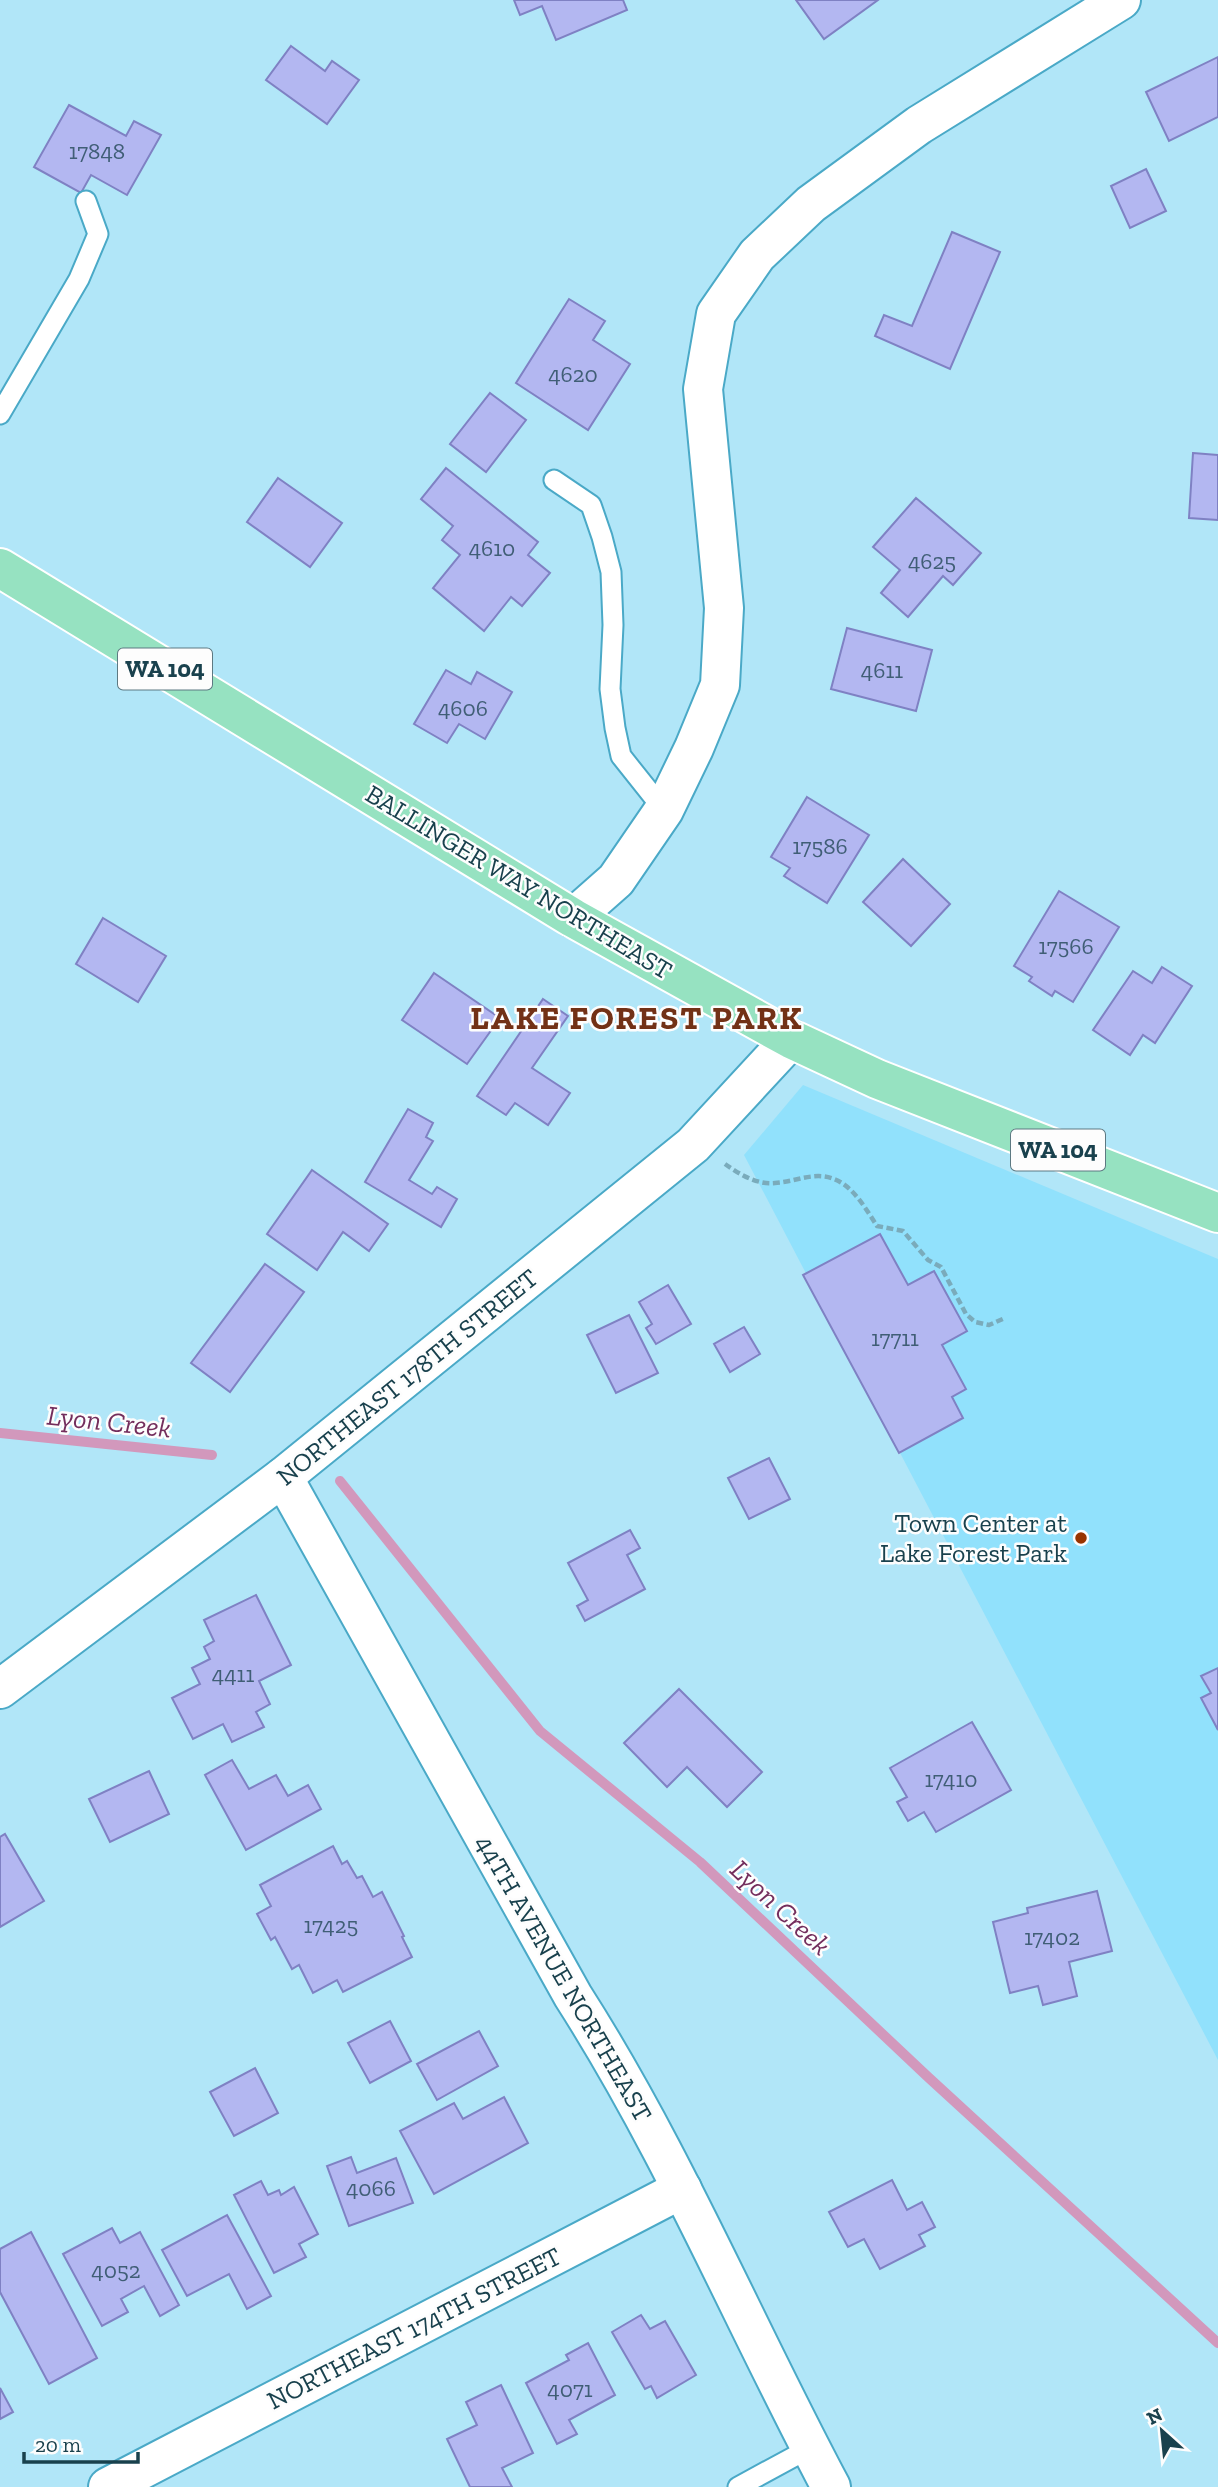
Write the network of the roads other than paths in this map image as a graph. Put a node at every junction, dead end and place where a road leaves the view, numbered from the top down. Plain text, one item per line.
1 (1121, 0) edge
2 (86, 201) dead end
3 (0, 414) edge
4 (554, 480) dead end
5 (0, 568) edge
6 (664, 810) junction
7 (573, 918) junction
8 (791, 1039) junction
9 (1218, 1213) edge
10 (283, 1477) junction
11 (0, 1689) edge
12 (682, 2189) junction
13 (810, 2448) junction
14 (108, 2487) edge
15 (738, 2487) edge
16 (831, 2487) edge

1 - 6 street
2 - 3 lane
4 - 6 lane
5 - 7 main road, BALLINGER WAY NORTHEAST / WA 104
6 - 7 street
7 - 8 main road, BALLINGER WAY NORTHEAST / WA 104
8 - 9 main road, BALLINGER WAY NORTHEAST / WA 104
8 - 10 street, NORTHEAST 178TH STREET
10 - 11 street, NORTHEAST 178TH STREET
10 - 12 street, 44TH AVENUE NORTHEAST
12 - 13 street, 44TH AVENUE NORTHEAST
12 - 14 street, NORTHEAST 174TH STREET
13 - 15 lane
13 - 16 street, 44TH AVENUE NORTHEAST

